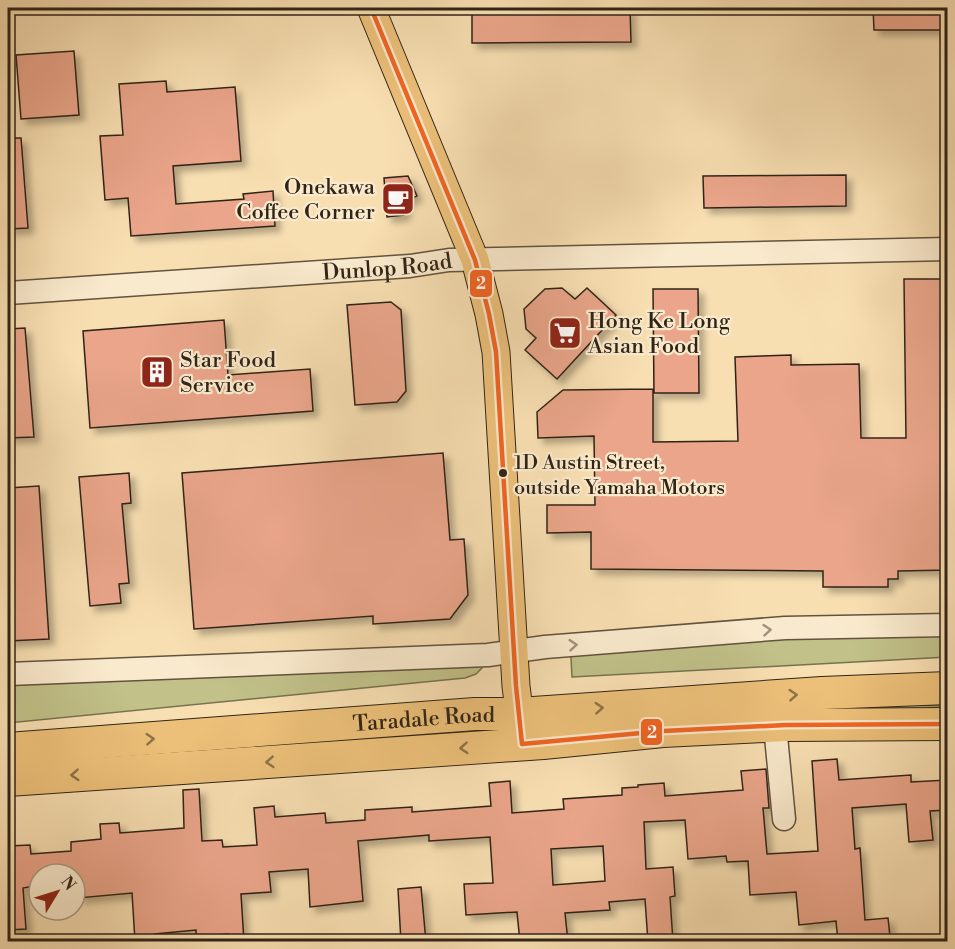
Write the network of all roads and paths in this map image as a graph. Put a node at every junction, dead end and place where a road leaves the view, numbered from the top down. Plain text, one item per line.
1 (371, 8) edge
2 (948, 249) edge
3 (476, 260) junction
4 (8, 293) edge
5 (948, 625) edge
6 (514, 650) junction
7 (8, 674) edge
8 (948, 688) edge
9 (948, 724) edge
10 (775, 726) junction
11 (521, 729) junction
12 (8, 749) edge
13 (8, 780) edge
14 (784, 819) dead end

1 - 3 main road
2 - 3 street, Dunlop Road
3 - 4 street, Dunlop Road
3 - 6 main road
6 -> 5 street
6 - 7 street
6 - 11 main road
11 -> 8 highway, Taradale Road
9 - 10 highway, Taradale Road
10 - 11 highway, Taradale Road
10 - 14 street
12 -> 11 highway, Taradale Road
11 -> 13 highway, Taradale Road

